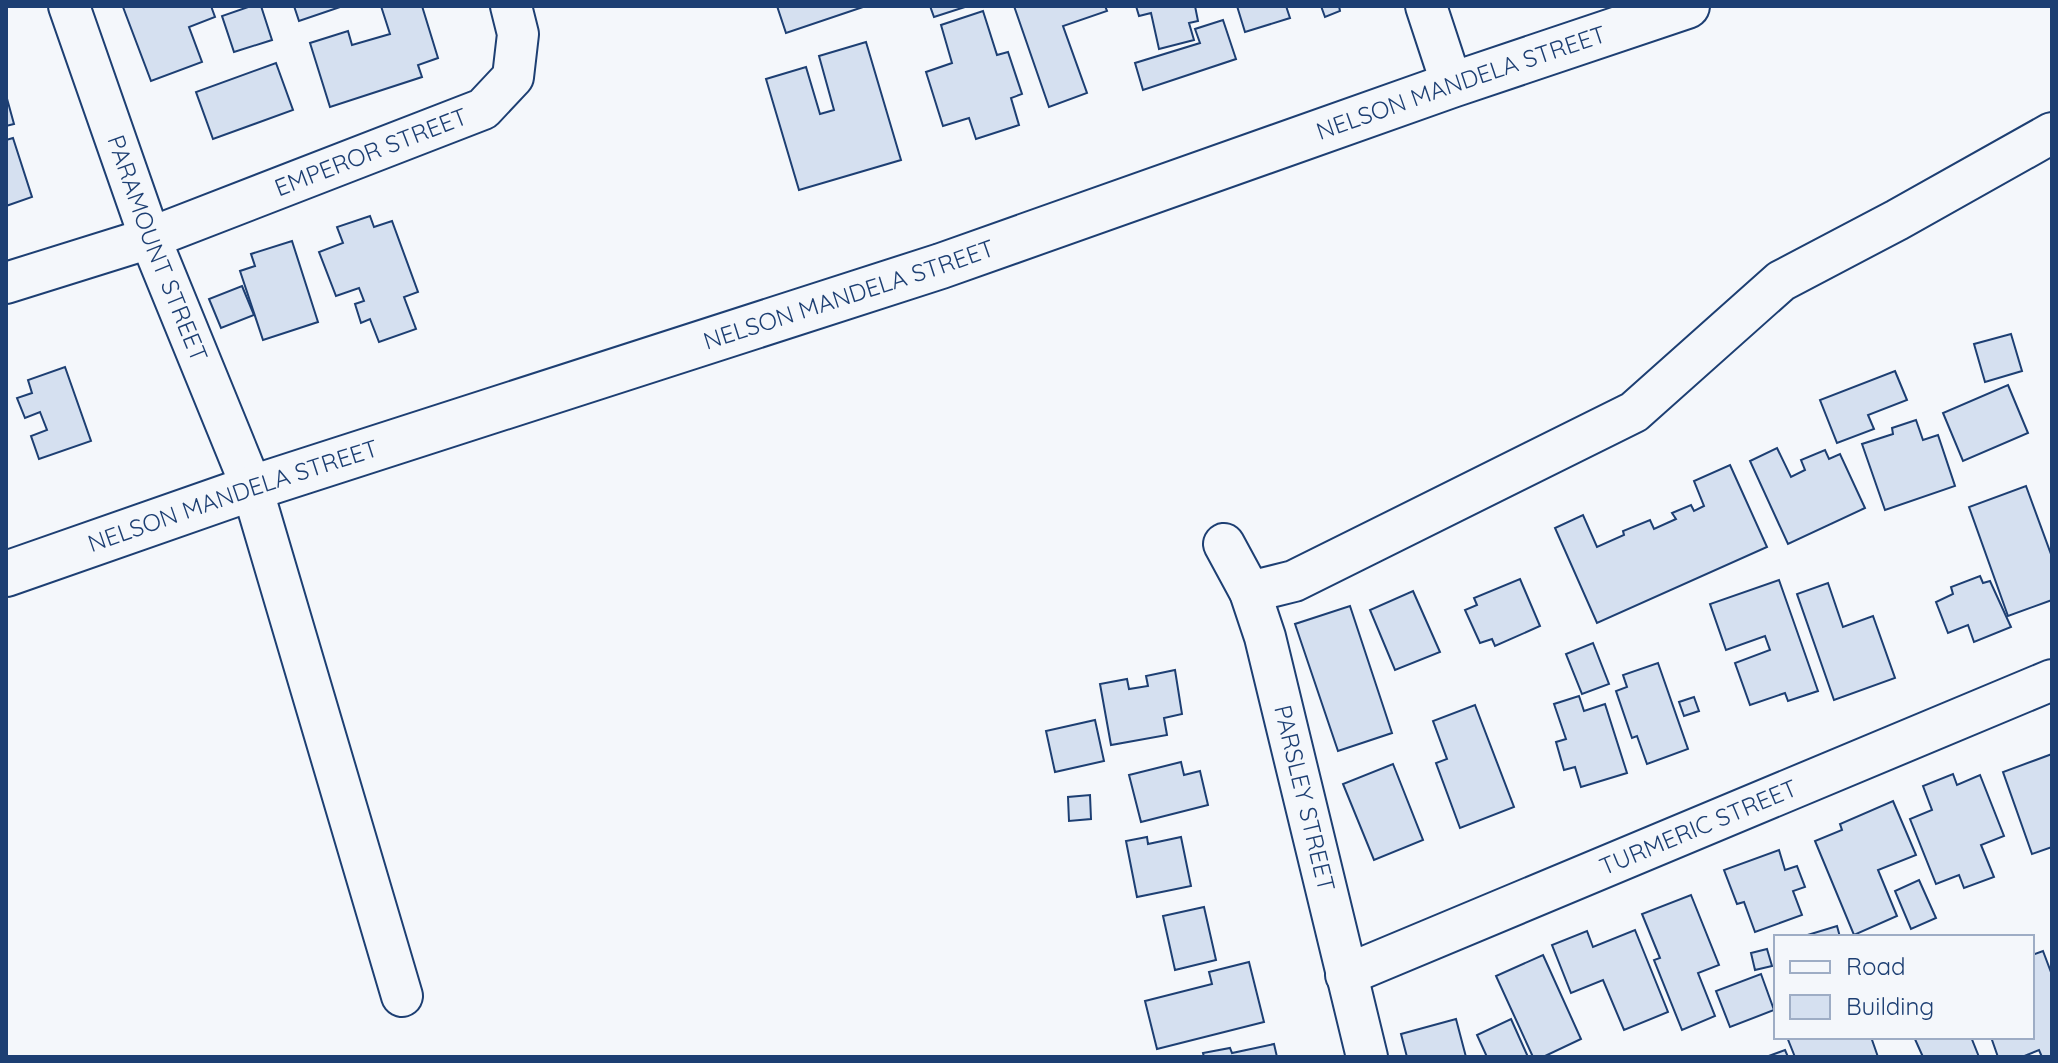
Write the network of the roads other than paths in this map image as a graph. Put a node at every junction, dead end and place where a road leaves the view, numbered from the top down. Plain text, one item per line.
1 (69, 6) edge
2 (511, 6) edge
3 (1426, 6) edge
4 (1687, 6) edge
5 (1452, 85) junction
6 (2052, 133) edge
7 (150, 238) junction
8 (6, 283) edge
9 (252, 488) junction
10 (1224, 544) dead end
11 (6, 574) edge
12 (1250, 592) junction
13 (2052, 680) edge
14 (1346, 975) junction
15 (402, 996) dead end
16 (1367, 1057) edge

1 - 7 street, PARAMOUNT STREET
2 - 7 street, EMPEROR STREET
3 - 5 street
4 - 5 street, NELSON MANDELA STREET
5 - 9 street, NELSON MANDELA STREET
6 - 12 street
7 - 8 street, EMPEROR STREET
7 - 9 street, PARAMOUNT STREET
9 - 11 street, NELSON MANDELA STREET
9 - 15 street, PARAMOUNT STREET
10 - 12 street, PARSLEY STREET
12 - 14 street, PARSLEY STREET
13 - 14 street, TURMERIC STREET
14 - 16 street, PARSLEY STREET

